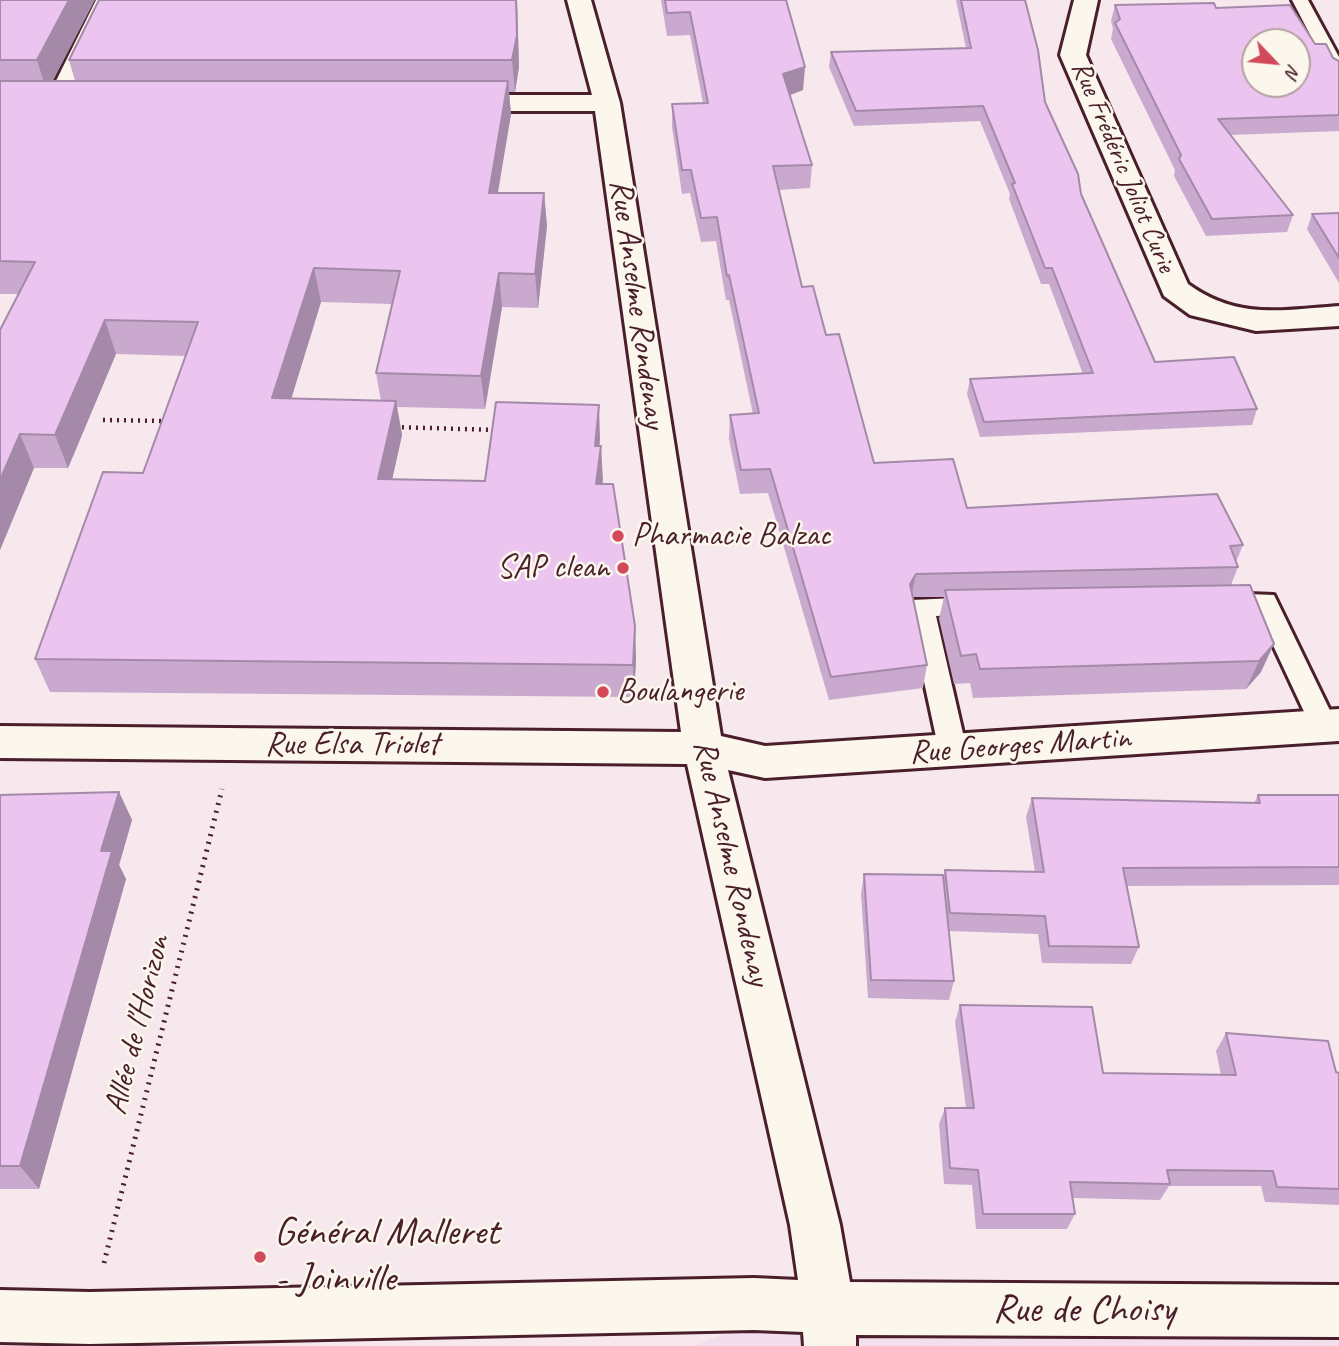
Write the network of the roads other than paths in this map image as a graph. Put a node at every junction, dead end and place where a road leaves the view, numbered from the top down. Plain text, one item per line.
1 (107, 0) edge
2 (579, 0) edge
3 (1086, 0) edge
4 (1300, 0) edge
5 (1339, 73) edge
6 (86, 103) edge
7 (429, 103) edge
8 (607, 103) junction
9 (1339, 316) edge
10 (1196, 603) edge
11 (1004, 605) edge
12 (1332, 725) edge
13 (0, 742) edge
14 (703, 748) junction
15 (953, 751) junction
16 (1339, 1311) edge
17 (0, 1316) edge
18 (829, 1327) edge

1 - 6 street
2 - 8 street, Rue Anselme Rondenay
3 - 9 street, Rue Frédéric Joliot Curie
4 - 5 lane
7 - 8 street
8 - 14 street, Rue Anselme Rondenay
10 - 12 lane
11 - 15 lane
12 - 15 street, Rue Georges Martin
13 - 14 street, Rue Elsa Triolet
14 - 15 street, Rue Georges Martin
14 - 18 street, Rue Anselme Rondenay
16 - 18 street, Rue de Choisy
17 - 18 street, Rue de Choisy

